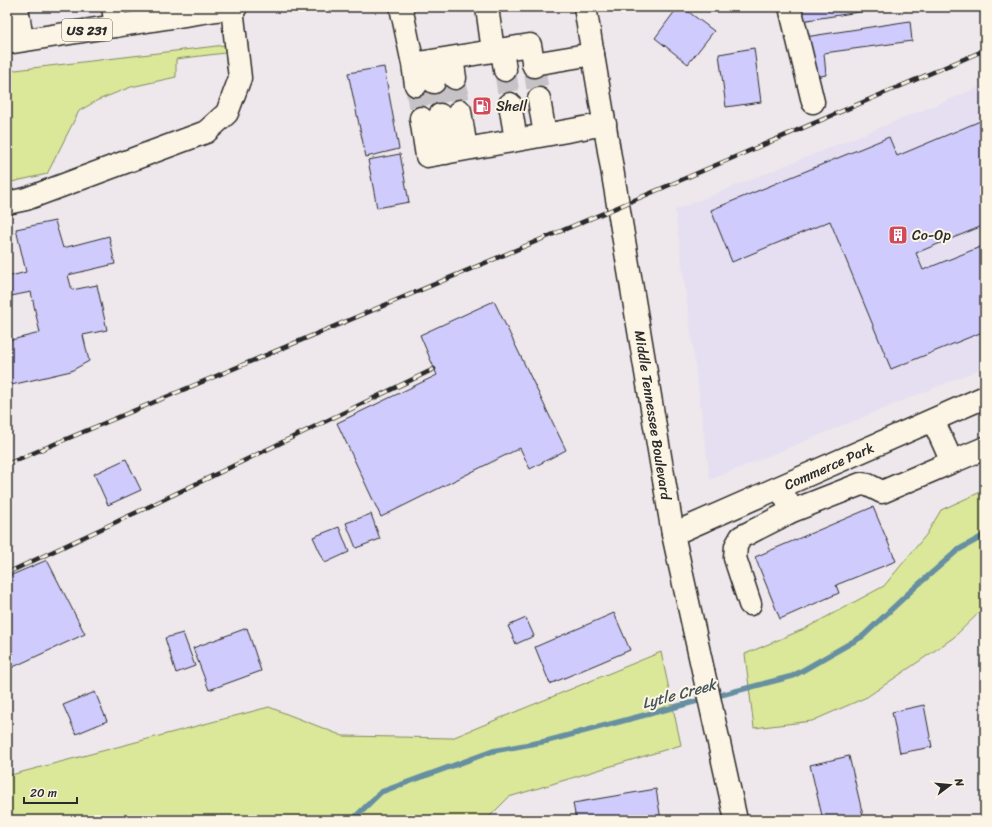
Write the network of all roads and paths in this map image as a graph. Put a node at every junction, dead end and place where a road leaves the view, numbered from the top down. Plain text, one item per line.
1 (17, 7) edge
2 (401, 7) edge
3 (487, 7) edge
4 (586, 7) edge
5 (790, 7) edge
6 (224, 8) edge
7 (115, 16) edge
8 (14, 42) edge
9 (593, 54) junction
10 (500, 57) junction
11 (539, 99) tunnel mouth
12 (813, 102) dead end
13 (510, 104) tunnel mouth
14 (604, 124) junction
15 (545, 135) junction
16 (516, 140) junction
17 (456, 151) junction
18 (7, 203) edge
19 (985, 397) edge
20 (933, 420) junction
21 (985, 448) edge
22 (952, 462) junction
23 (780, 487) junction
24 (792, 511) junction
25 (673, 534) junction
26 (750, 604) dead end
27 (736, 820) edge

1 - 8 main road
2 - 10 main road
3 - 10 main road
4 - 9 main road, Middle Tennessee Boulevard
5 - 12 main road
6 - 7 main road, US 231
6 - 18 main road
7 - 8 main road, US 231
9 - 10 main road
9 - 14 main road, Middle Tennessee Boulevard
11 - 15 main road
13 - 16 main road
14 - 15 main road
14 - 25 main road, Middle Tennessee Boulevard
15 - 16 main road
16 - 17 main road
17 - 17 main road
19 - 20 main road, Commerce Park
20 - 22 main road
20 - 23 main road, Commerce Park
21 - 22 main road
22 - 24 main road
23 - 24 main road
23 - 25 main road, Commerce Park
24 - 26 main road
25 - 27 main road, Middle Tennessee Boulevard

